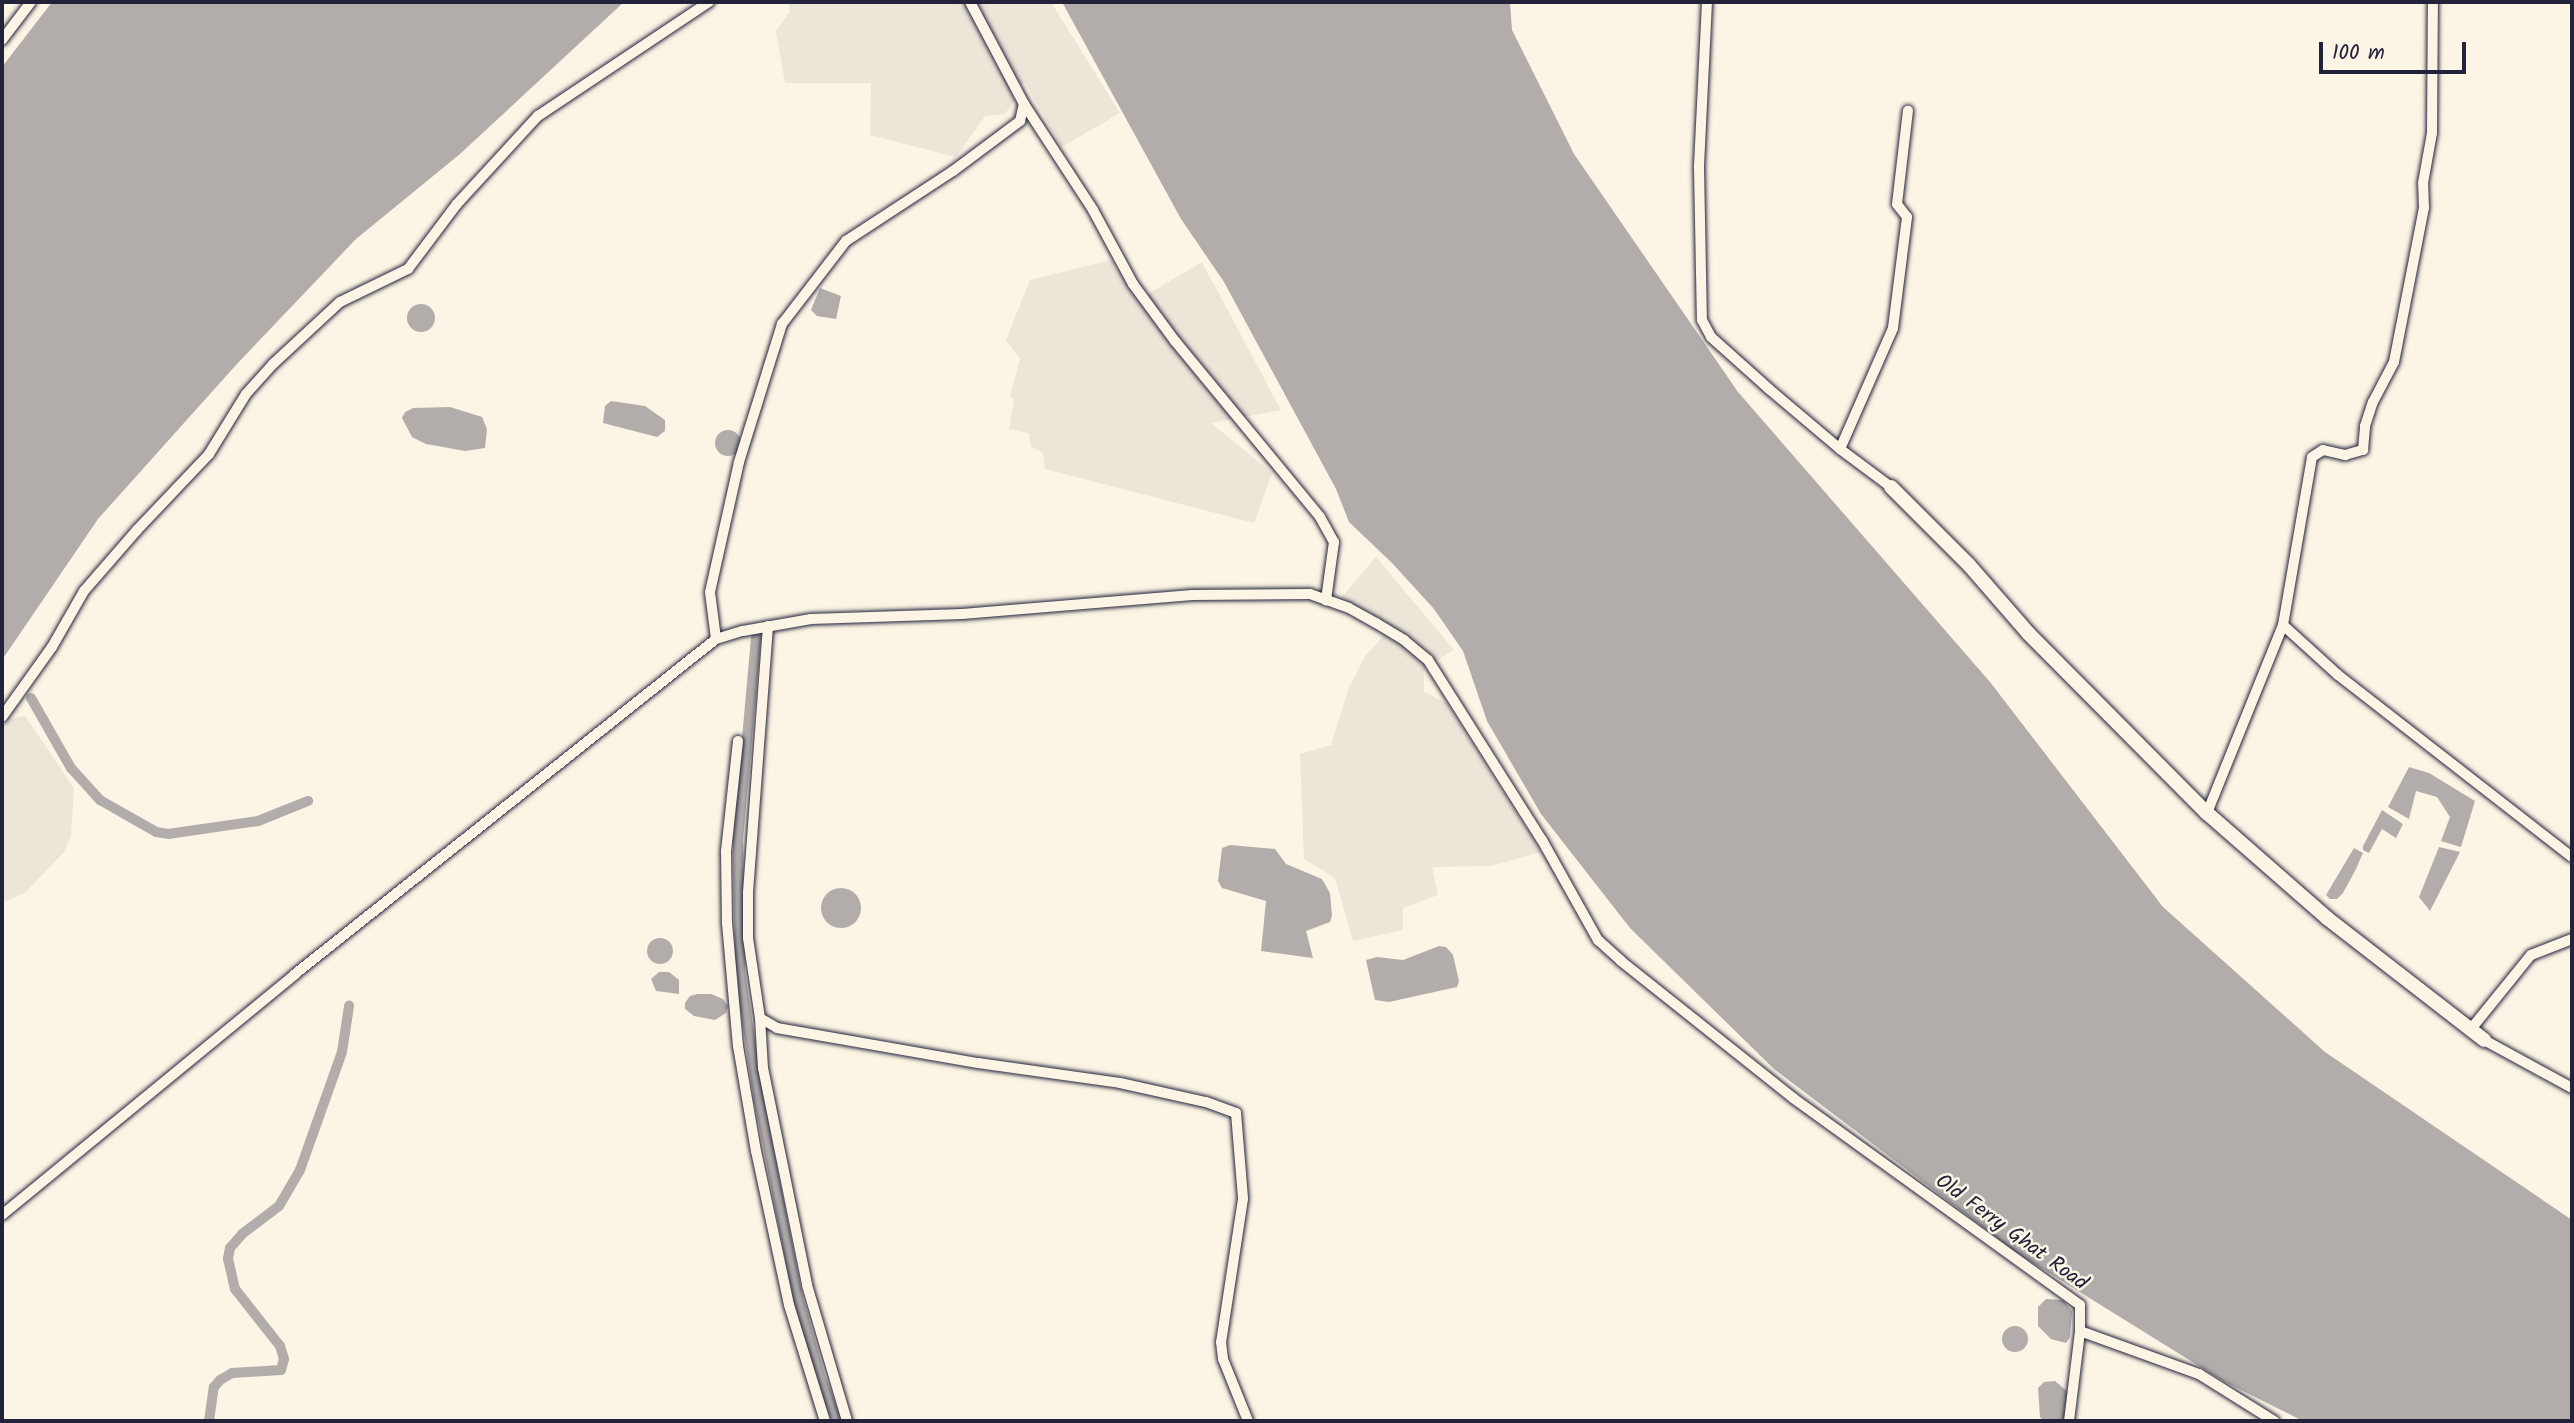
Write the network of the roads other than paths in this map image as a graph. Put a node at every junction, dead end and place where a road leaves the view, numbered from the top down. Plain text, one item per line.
1 (31, 2) edge
2 (709, 2) edge
3 (970, 2) edge
4 (1707, 2) edge
5 (2433, 2) edge
6 (2, 40) edge
7 (1024, 104) junction
8 (1908, 111) dead end
9 (1840, 449) junction
10 (1891, 487) joint
11 (1326, 600) junction
12 (2283, 625) junction
13 (768, 626) junction
14 (716, 639) junction
15 (2, 717) edge
16 (738, 741) dead end
17 (2207, 813) junction
18 (2572, 857) edge
19 (2572, 939) edge
20 (760, 1017) junction
21 (2471, 1029) junction
22 (2484, 1040) joint
23 (2572, 1088) edge
24 (2, 1214) edge
25 (2080, 1331) junction
26 (824, 1421) edge
27 (847, 1421) edge
28 (1248, 1421) edge
29 (2069, 1421) edge
30 (2274, 1421) edge

1 - 6 street
2 - 15 street
3 - 7 street
4 - 9 street
5 - 12 street
7 - 11 street
7 - 14 street
8 - 9 street
9 - 10 street
10 - 17 street
11 - 13 street
11 - 25 street, Old Ferry Ghat Road
12 - 17 street
12 - 18 street
13 - 14 street
13 - 20 street
14 - 24 street
16 - 26 street
17 - 21 street
19 - 21 street
20 - 27 street
20 - 28 street
21 - 22 street
22 - 23 street
25 - 29 street
25 - 30 street

